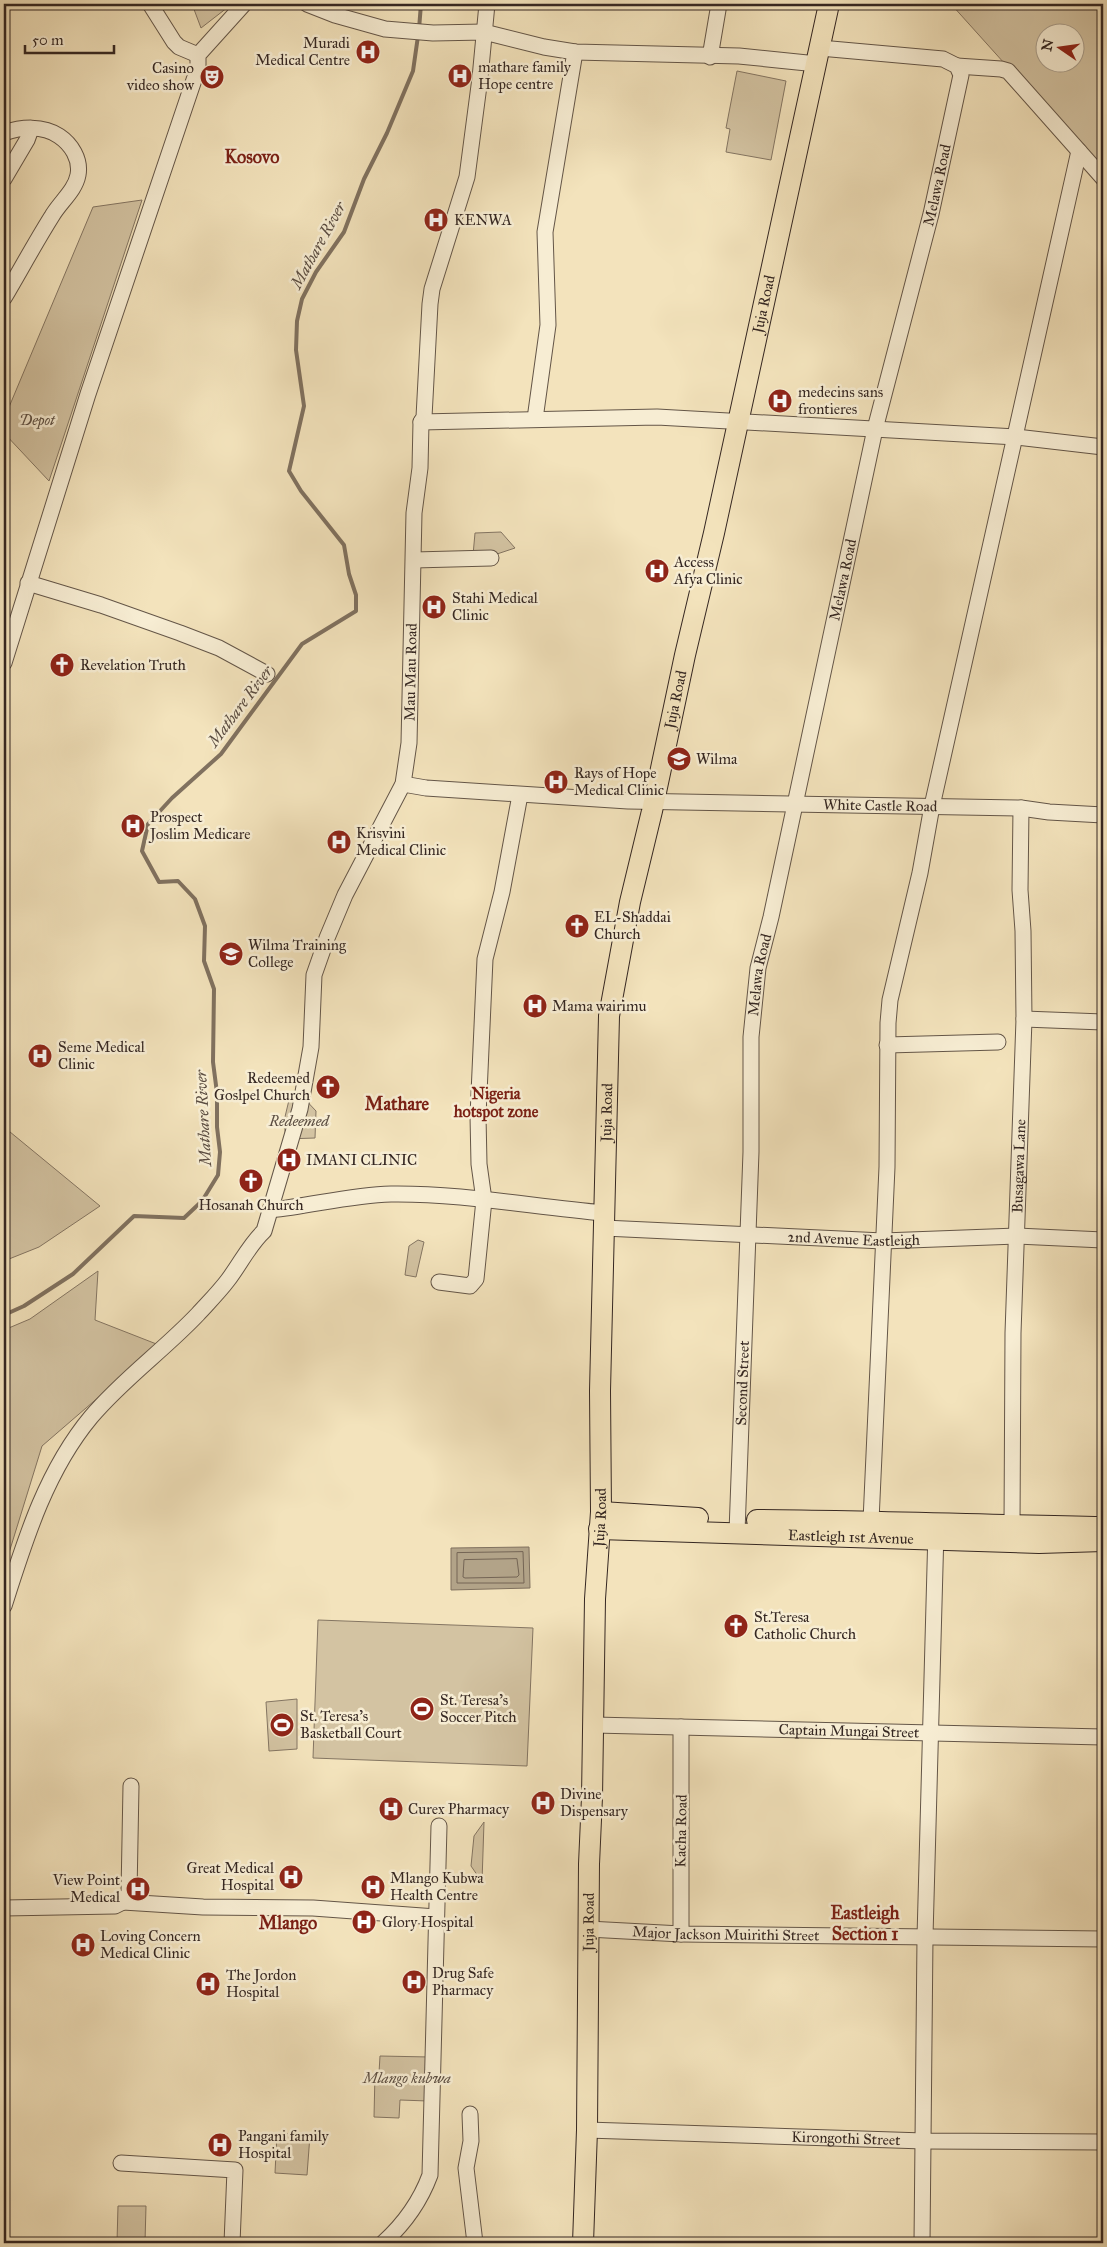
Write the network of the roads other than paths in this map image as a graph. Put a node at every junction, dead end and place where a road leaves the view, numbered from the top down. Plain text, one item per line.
1 (150, 4) edge
2 (244, 4) edge
3 (308, 4) edge
4 (487, 4) edge
5 (719, 4) edge
6 (829, 4) edge
7 (484, 32) junction
8 (575, 52) junction
9 (198, 55) junction
10 (710, 56) junction
11 (818, 56) junction
12 (957, 66) junction
13 (30, 129) junction
14 (4, 133) edge
15 (1080, 151) junction
16 (1103, 178) edge
17 (4, 179) edge
18 (4, 298) edge
19 (534, 419) junction
20 (737, 421) junction
21 (421, 422) junction
22 (875, 428) junction
23 (1016, 437) junction
24 (1103, 447) edge
25 (491, 558) dead end
26 (414, 560) junction
27 (28, 583) junction
28 (4, 663) edge
29 (267, 674) dead end
30 (403, 784) junction
31 (520, 795) junction
32 (654, 800) junction
33 (795, 803) junction
34 (932, 806) junction
35 (1021, 808) junction
36 (1103, 815) edge
37 (1024, 1019) junction
38 (1103, 1022) edge
39 (998, 1042) dead end
40 (887, 1045) junction
41 (484, 1200) junction
42 (270, 1210) junction
43 (604, 1221) junction
44 (747, 1235) junction
45 (1017, 1236) junction
46 (1103, 1240) edge
47 (883, 1241) junction
48 (439, 1282) dead end
49 (601, 1460) junction
50 (600, 1520) junction
51 (871, 1520) junction
52 (639, 1522) junction
53 (737, 1526) junction
54 (1012, 1526) junction
55 (1103, 1527) edge
56 (936, 1532) junction
57 (1103, 1540) edge
58 (596, 1564) junction
59 (4, 1606) edge
60 (594, 1725) junction
61 (681, 1728) junction
62 (932, 1734) junction
63 (1103, 1737) edge
64 (132, 1786) dead end
65 (440, 1826) dead end
66 (123, 1902) junction
67 (4, 1908) edge
68 (436, 1917) junction
69 (588, 1929) junction
70 (680, 1934) junction
71 (926, 1937) junction
72 (1103, 1938) edge
73 (470, 2114) dead end
74 (587, 2130) junction
75 (924, 2141) junction
76 (1103, 2142) edge
77 (121, 2164) dead end
78 (232, 2243) edge
79 (383, 2243) edge
80 (474, 2243) edge
81 (583, 2243) edge
82 (922, 2243) edge

1 - 9 street
2 - 9 street
3 - 7 street
4 - 7 street, Mau Mau Road
5 - 10 street
6 - 11 main road, Juja Road
7 - 8 street
7 - 21 street, Mau Mau Road
8 - 10 street
8 - 19 street
9 - 27 street
10 - 11 street
11 - 12 street
11 - 20 main road, Juja Road
12 - 15 street
12 - 22 street, Melawa Road
13 - 14 street
13 - 17 street
13 - 18 street
15 - 16 street
15 - 23 street
19 - 20 street
19 - 21 street
20 - 22 street
20 - 32 main road, Juja Road
21 - 26 street, Mau Mau Road
22 - 23 street
22 - 33 street, Melawa Road
23 - 24 street
23 - 34 street
25 - 26 street
26 - 30 street, Mau Mau Road
27 - 28 street
27 - 29 street
30 - 31 street, White Castle Road
30 - 42 street, Mau Mau Road
31 - 32 street, White Castle Road
31 - 41 street
32 - 33 street, White Castle Road
32 - 43 main road, Juja Road
33 - 34 street, White Castle Road
33 - 44 street, Melawa Road
34 - 35 street, White Castle Road
34 - 40 street
35 - 36 street, White Castle Road
35 - 37 street, Busagawa Lane
37 - 38 street
37 - 45 street, Busagawa Lane
39 - 40 street
40 - 47 street
41 - 42 street, 2nd Avenue Eastleigh
41 - 43 street, 2nd Avenue Eastleigh
41 - 48 street
42 - 59 street, Mau Mau Road
43 - 44 street, 2nd Avenue Eastleigh
43 - 49 main road, Juja Road
44 - 47 street, 2nd Avenue Eastleigh
44 - 53 street, Second Street
45 - 46 street, 2nd Avenue Eastleigh
45 - 47 street, 2nd Avenue Eastleigh
45 - 54 street, Busagawa Lane
47 - 51 street
49 - 50 main road, Juja Road
49 - 52 main road
50 - 52 main road, Eastleigh 1st Avenue
50 - 58 main road, Juja Road
51 - 53 main road, Eastleigh 1st Avenue
51 - 56 main road, Eastleigh 1st Avenue
52 - 53 main road, Eastleigh 1st Avenue
52 - 58 main road
53 - 56 main road, Eastleigh 1st Avenue
54 - 55 main road, Eastleigh 1st Avenue
54 - 56 main road, Eastleigh 1st Avenue
56 - 57 main road, Eastleigh 1st Avenue
56 - 62 street
58 - 60 main road, Juja Road
60 - 61 street, Captain Mungai Street
60 - 69 main road, Juja Road
61 - 62 street, Captain Mungai Street
61 - 70 street, Kacha Road
62 - 63 street, Captain Mungai Street
62 - 71 street
64 - 66 street
65 - 68 street
66 - 67 street
66 - 68 street
68 - 79 street
69 - 70 street, Major Jackson Muirithi Street
69 - 74 main road, Juja Road
70 - 71 street, Major Jackson Muirithi Street
71 - 72 street, Major Jackson Muirithi Street
71 - 75 street
73 - 80 street
74 - 75 street, Kirongothi Street
74 - 81 main road, Juja Road
75 - 76 street, Kirongothi Street
75 - 82 street
77 - 78 street

